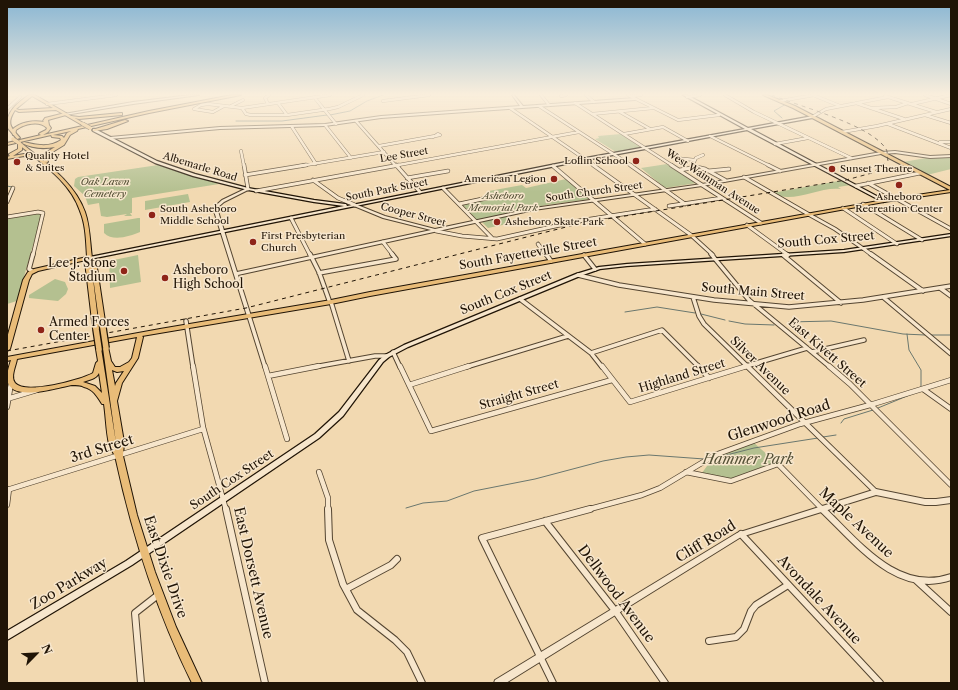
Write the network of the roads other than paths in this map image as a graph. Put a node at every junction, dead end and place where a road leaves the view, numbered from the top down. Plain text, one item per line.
1 (18, 127) edge
2 (48, 127) edge
3 (82, 127) edge
4 (85, 127) edge
5 (87, 127) edge
6 (89, 127) edge
7 (107, 127) edge
8 (111, 127) edge
9 (278, 127) edge
10 (292, 127) edge
11 (327, 127) edge
12 (361, 127) edge
13 (538, 127) edge
14 (572, 127) edge
15 (612, 127) edge
16 (647, 127) edge
17 (662, 127) edge
18 (663, 127) edge
19 (743, 127) edge
20 (755, 127) edge
21 (786, 127) edge
22 (832, 127) edge
23 (870, 127) edge
24 (897, 127) edge
25 (650, 129) junction
26 (746, 129) junction
27 (94, 130) junction
28 (580, 132) junction
29 (842, 132) junction
30 (623, 134) junction
31 (12, 136) edge
32 (710, 136) junction
33 (108, 137) junction
34 (433, 137) dead end
35 (552, 137) junction
36 (808, 138) junction
37 (688, 141) junction
38 (23, 142) junction
39 (937, 142) junction
40 (951, 142) edge
41 (7, 143) edge
42 (775, 144) junction
43 (378, 146) junction
44 (951, 148) edge
45 (646, 149) junction
46 (241, 151) dead end
47 (384, 152) junction
48 (881, 153) junction
49 (615, 154) junction
50 (703, 155) dead end
51 (951, 156) edge
52 (7, 157) edge
53 (35, 157) junction
54 (351, 158) junction
55 (675, 158) dead end
56 (852, 158) junction
57 (586, 159) junction
58 (695, 160) junction
59 (46, 162) junction
60 (316, 164) junction
61 (395, 165) junction
62 (816, 165) junction
63 (553, 166) junction
64 (692, 166) junction
65 (51, 168) junction
66 (727, 168) dead end
67 (680, 170) junction
68 (448, 171) dead end
69 (708, 171) junction
70 (780, 171) junction
71 (920, 173) junction
72 (246, 175) junction
73 (744, 177) junction
74 (407, 178) junction
75 (313, 180) junction
76 (725, 180) junction
77 (868, 183) junction
78 (702, 185) junction
79 (856, 186) junction
80 (13, 188) dead end
81 (443, 188) junction
82 (248, 189) junction
83 (665, 190) junction
84 (951, 190) edge
85 (256, 191) junction
86 (420, 192) junction
87 (634, 194) junction
88 (487, 198) dead end
89 (722, 198) junction
90 (897, 198) junction
91 (594, 200) junction
92 (884, 200) junction
93 (7, 202) edge
94 (459, 204) junction
95 (685, 204) junction
96 (863, 204) junction
97 (355, 205) junction
98 (669, 206) dead end
99 (843, 208) junction
100 (655, 209) junction
101 (808, 214) junction
102 (612, 215) junction
103 (7, 217) edge
104 (291, 218) junction
105 (476, 222) junction
106 (761, 222) junction
107 (747, 225) junction
108 (951, 228) edge
109 (436, 230) junction
110 (222, 232) junction
111 (691, 235) junction
112 (951, 235) edge
113 (492, 239) junction
114 (922, 240) junction
115 (383, 242) junction
116 (538, 244) dead end
117 (645, 244) junction
118 (897, 244) junction
119 (864, 249) junction
120 (584, 255) junction
121 (786, 255) junction
122 (90, 258) junction
123 (312, 258) junction
124 (716, 258) junction
125 (552, 261) junction
126 (595, 269) junction
127 (32, 272) junction
128 (319, 273) junction
129 (236, 274) junction
130 (578, 275) junction
131 (951, 286) edge
132 (939, 288) junction
133 (923, 291) junction
134 (693, 296) junction
135 (951, 296) edge
136 (883, 297) junction
137 (520, 299) junction
138 (330, 301) junction
139 (841, 303) junction
140 (755, 304) junction
141 (249, 316) junction
142 (187, 324) junction
143 (164, 331) junction
144 (568, 336) junction
145 (140, 337) junction
146 (864, 340) dead end
147 (88, 345) junction
148 (807, 348) junction
149 (7, 349) edge
150 (812, 352) junction
151 (591, 353) junction
152 (41, 354) junction
153 (390, 354) junction
154 (951, 354) edge
155 (103, 359) junction
156 (7, 360) edge
157 (14, 360) junction
158 (349, 361) junction
159 (132, 362) junction
160 (747, 367) junction
161 (268, 376) junction
162 (709, 378) junction
163 (612, 380) junction
164 (951, 380) edge
165 (11, 383) junction
166 (68, 384) junction
167 (410, 385) junction
168 (923, 389) junction
169 (38, 390) junction
170 (8, 399) edge
171 (114, 402) junction
172 (870, 405) junction
173 (7, 407) edge
174 (107, 407) junction
175 (951, 409) edge
176 (806, 424) junction
177 (203, 429) junction
178 (287, 439) dead end
179 (119, 456) junction
180 (319, 472) dead end
181 (686, 472) junction
182 (951, 485) edge
183 (8, 490) edge
184 (876, 492) junction
185 (224, 499) junction
186 (951, 500) edge
187 (7, 504) edge
188 (822, 509) junction
189 (545, 521) junction
190 (741, 534) junction
191 (144, 552) junction
192 (397, 559) dead end
193 (951, 576) edge
194 (916, 579) junction
195 (788, 585) junction
196 (346, 589) junction
197 (158, 595) junction
198 (616, 612) junction
199 (951, 612) edge
200 (7, 636) edge
201 (708, 641) dead end
202 (540, 658) junction
203 (141, 683) edge
204 (197, 683) edge
205 (265, 683) edge
206 (422, 683) edge
207 (498, 683) edge
208 (553, 683) edge
209 (666, 683) edge
210 (880, 683) edge

1 - 31 highway
2 - 38 highway
3 - 38 highway
4 - 38 highway
5 - 59 highway
6 - 27 main road, Albemarle Road, bridge
7 - 27 highway
8 - 33 highway
9 - 33 street
10 - 60 street
11 - 54 street
12 - 43 street
13 - 35 street, East Kivett Street
14 - 28 street
15 - 30 street, West Wainman Avenue
16 - 25 street
17 - 25 street
18 - 37 street
19 - 26 main road
20 - 26 main road, South Park Street
21 - 36 street
22 - 29 main road
23 - 29 street
24 - 39 street
25 - 30 street
26 - 32 main road, South Park Street
26 - 42 main road
27 - 33 main road, Albemarle Road
28 - 35 street, Lee Street
28 - 49 street
29 - 48 main road
30 - 45 street, West Wainman Avenue
31 - 38 main road, bridge
32 - 37 main road, South Park Street
32 - 70 street
33 - 82 main road, Albemarle Road
34 - 43 street
35 - 57 street, East Kivett Street
35 - 61 street, Lee Street
36 - 42 street
36 - 56 street
37 - 45 main road, South Park Street
38 - 38 highway
38 - 41 highway
38 - 52 highway
38 - 53 main road
38 - 59 main road
39 - 40 street
39 - 44 street
42 - 62 main road
43 - 47 street
45 - 49 main road, South Park Street
45 - 67 street, West Wainman Avenue
46 - 72 street
47 - 54 street
47 - 61 street
48 - 51 street, South Church Street
48 - 56 street, South Church Street
48 - 71 main road
49 - 57 main road, South Park Street
49 - 83 street
50 - 58 street
52 - 53 highway
53 - 65 main road
54 - 60 street
55 - 58 street
56 - 62 street, South Church Street
57 - 63 main road, South Park Street
57 - 87 street, East Kivett Street
58 - 64 street
59 - 65 main road
60 - 72 street
61 - 74 street
61 - 75 street, Lee Street
62 - 70 street, South Church Street
62 - 79 main road
63 - 81 main road, South Park Street
63 - 91 street
64 - 67 street
64 - 69 street
65 - 122 main road, East Dixie Drive
66 - 69 street
67 - 78 street, West Wainman Avenue
68 - 74 street
69 - 76 street
70 - 73 street, South Church Street
71 - 77 street
71 - 84 main road
72 - 82 street
73 - 76 street, South Church Street
73 - 101 street
74 - 86 street
75 - 85 street, Lee Street
75 - 97 street, Cooper Street
76 - 78 street, South Church Street
77 - 79 street
77 - 90 street
78 - 83 street, South Church Street
78 - 89 street, West Wainman Avenue
79 - 92 main road
80 - 93 street
81 - 86 main road, South Park Street
81 - 94 street
82 - 85 main road, Albemarle Road
82 - 110 street
83 - 87 street, South Church Street
83 - 95 street
84 - 90 main road, South Fayetteville Street
85 - 97 main road, Albemarle Road
86 - 97 main road, South Park Street
87 - 91 street, South Church Street
87 - 100 street, East Kivett Street
88 - 94 street
89 - 95 street
89 - 106 street, West Wainman Avenue
90 - 92 main road, South Fayetteville Street
90 - 108 street
91 - 102 street
91 - 105 street, South Church Street
92 - 96 main road, South Fayetteville Street
94 - 105 street
95 - 98 street
96 - 99 main road, South Fayetteville Street
96 - 114 street
97 - 104 main road, South Park Street
97 - 109 street, Cooper Street
99 - 101 main road, South Fayetteville Street
99 - 118 street
100 - 102 street, Cooper Street
100 - 111 street, East Kivett Street
101 - 106 main road, South Fayetteville Street
101 - 119 street
102 - 113 street, Cooper Street
102 - 117 street
103 - 127 street
104 - 110 main road, South Park Street
104 - 123 street
105 - 109 street, South Church Street
105 - 113 street
106 - 107 main road, South Fayetteville Street
107 - 111 main road, South Fayetteville Street
107 - 121 street
109 - 113 street, Cooper Street
109 - 115 street, South Church Street
110 - 122 main road, South Park Street
110 - 129 street
111 - 117 main road, South Fayetteville Street
111 - 124 street, East Kivett Street
112 - 114 main road, South Cox Street
114 - 118 main road, South Cox Street
115 - 123 street, South Church Street
115 - 128 street
116 - 125 street
117 - 120 main road, South Fayetteville Street
118 - 119 main road, South Cox Street
119 - 121 main road, South Cox Street
119 - 133 street
120 - 125 main road, South Fayetteville Street
120 - 126 street
121 - 124 main road, South Cox Street
121 - 139 street
122 - 127 main road, South Park Street
122 - 155 main road, East Dixie Drive, bridge
123 - 128 street
123 - 129 street, South Church Street
124 - 126 main road, South Cox Street
124 - 140 street, East Kivett Street
125 - 138 main road, South Fayetteville Street
126 - 130 main road, South Cox Street
127 - 149 main road
128 - 138 street
129 - 141 street
130 - 134 street, South Main Street
130 - 137 main road, South Cox Street
131 - 132 street, South Main Street
132 - 133 street, South Main Street
132 - 135 street
133 - 136 street, South Main Street
134 - 140 street, South Main Street
134 - 160 street, Silver Avenue
136 - 139 street, South Main Street
136 - 154 street
137 - 144 street
137 - 153 main road, South Cox Street
138 - 141 main road, South Fayetteville Street
138 - 158 street
139 - 140 street, South Main Street
140 - 148 street, East Kivett Street
141 - 142 main road
141 - 161 street
142 - 143 main road
142 - 177 street, East Dorsett Avenue
143 - 145 main road
143 - 147 main road
144 - 151 street
144 - 167 street
145 - 147 main road
145 - 159 main road
146 - 150 street
147 - 152 main road
148 - 150 street, East Kivett Street
148 - 160 street, Highland Street
150 - 172 street, East Kivett Street
151 - 162 street
151 - 163 street
152 - 156 main road
152 - 157 main road
153 - 158 street
153 - 167 street
153 - 185 main road, South Cox Street
155 - 159 main road
155 - 166 main road
155 - 171 main road, East Dixie Drive
155 - 174 main road, East Dixie Drive
156 - 157 main road
157 - 165 main road
158 - 161 street
159 - 171 main road
160 - 162 street, Highland Street
160 - 176 street, Silver Avenue
161 - 178 street
162 - 163 street, Highland Street
163 - 167 street, Straight Street
164 - 168 street, Glenwood Road
165 - 169 main road
165 - 170 street
166 - 169 main road
166 - 174 main road
168 - 172 street, Glenwood Road
168 - 175 street
169 - 170 street
170 - 173 street
171 - 179 main road, East Dixie Drive
172 - 176 street, Glenwood Road
172 - 182 street, East Kivett Street
174 - 179 main road, East Dixie Drive
176 - 181 street, Glenwood Road
176 - 184 street, Silver Avenue
177 - 179 street, 3rd Street
177 - 185 street, East Dorsett Avenue
179 - 183 street, 3rd Street
179 - 191 main road, East Dixie Drive
180 - 196 street
181 - 188 street, Maple Avenue
181 - 189 street, Glenwood Road
183 - 187 street
184 - 186 street, Cliff Road
184 - 188 street, Cliff Road
185 - 191 main road, South Cox Street
185 - 205 street, East Dorsett Avenue
188 - 190 street, Cliff Road
188 - 194 street, Maple Avenue
189 - 198 street, Dellwood Avenue
189 - 202 street, Glenwood Road
190 - 195 street, Avondale Avenue
190 - 198 street, Cliff Road
191 - 197 main road, East Dixie Drive
191 - 200 main road, Zoo Parkway
192 - 196 street
193 - 194 street, Maple Avenue
194 - 199 street
195 - 201 street
195 - 210 street, Avondale Avenue
196 - 206 street
197 - 203 street
197 - 204 main road, East Dixie Drive
198 - 202 street, Cliff Road
198 - 209 street, Dellwood Avenue
202 - 207 street, Cliff Road
202 - 208 street

